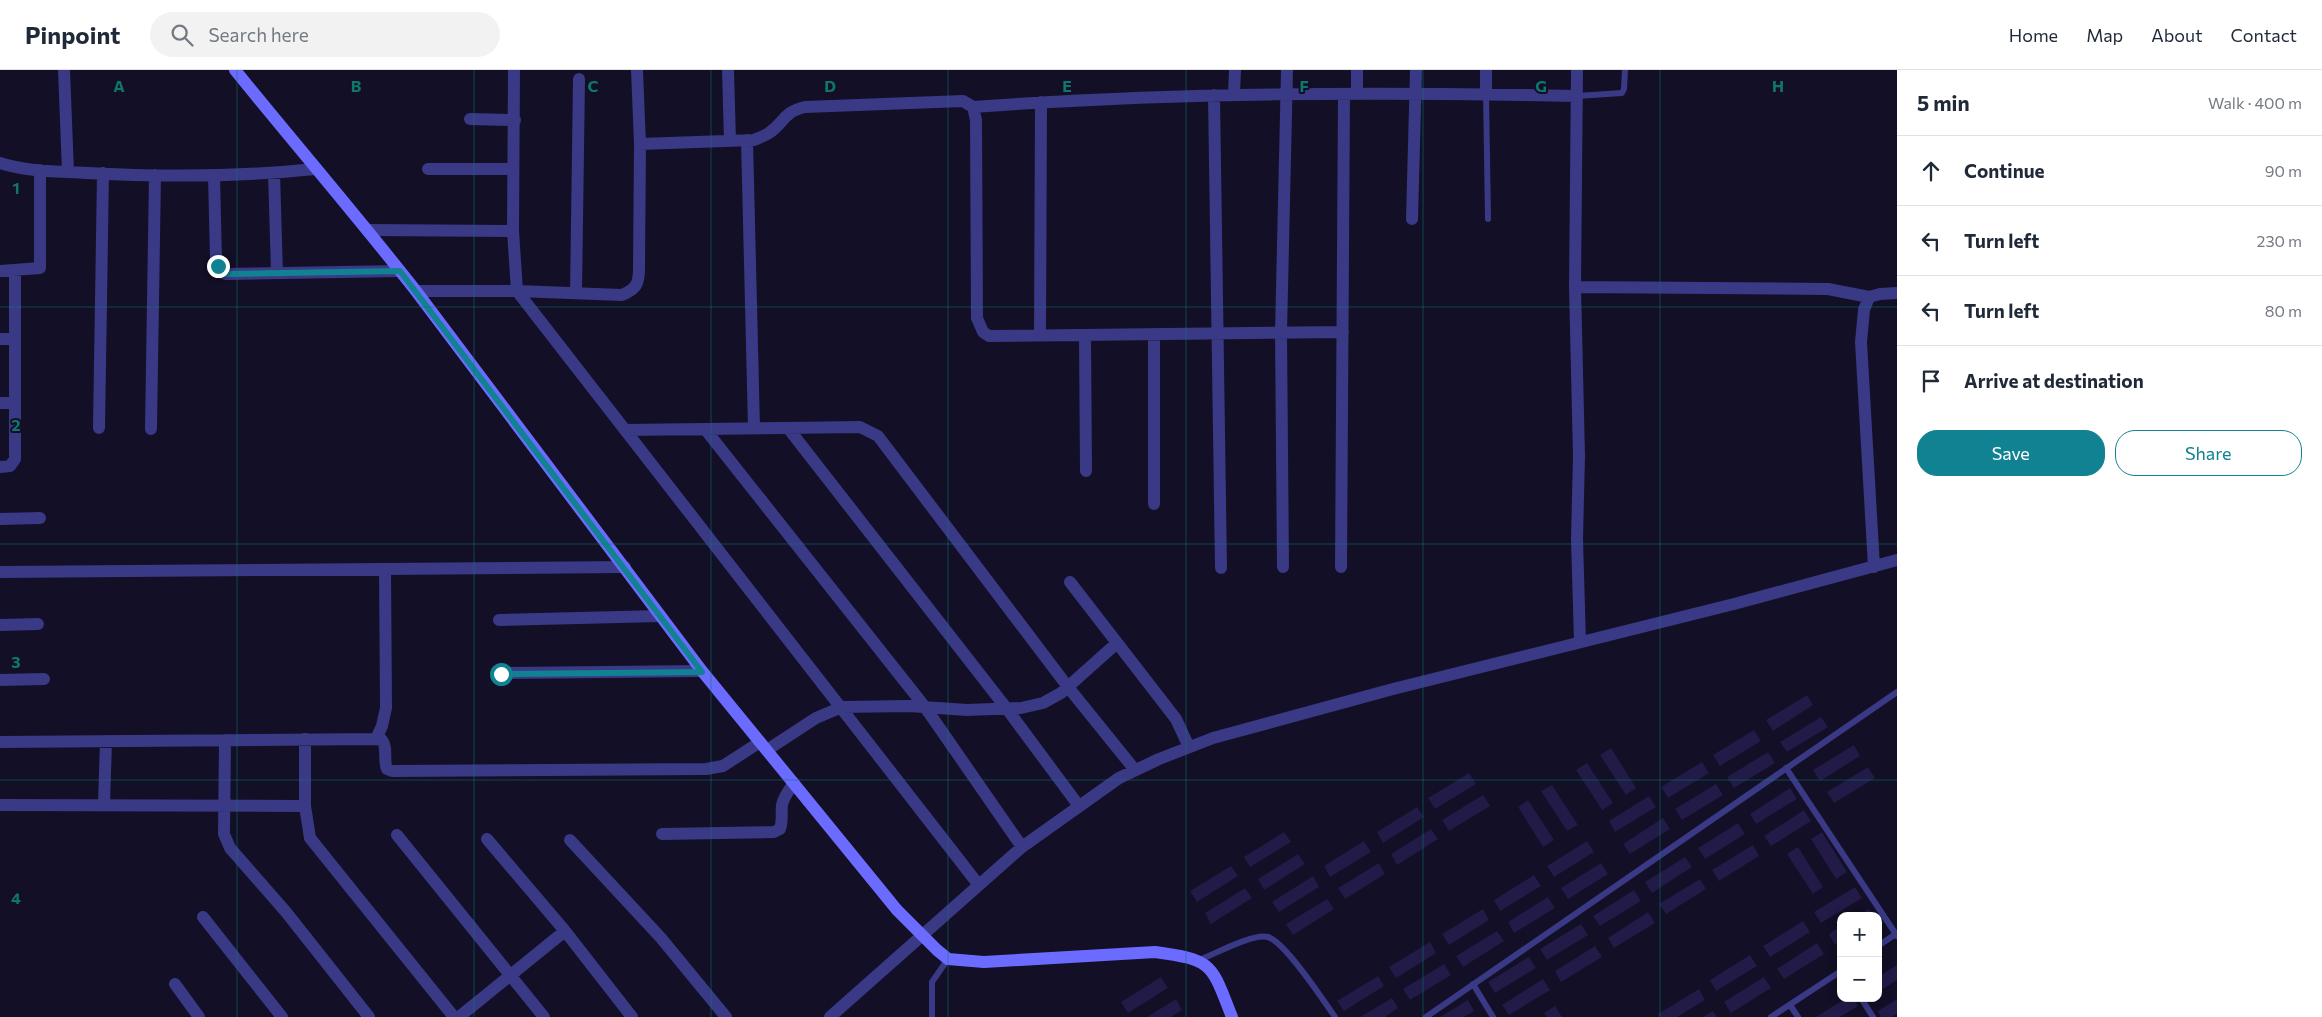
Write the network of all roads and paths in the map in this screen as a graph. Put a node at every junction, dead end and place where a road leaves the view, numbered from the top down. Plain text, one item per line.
1 (64, 70) edge
2 (235, 70) edge
3 (514, 70) edge
4 (637, 70) edge
5 (728, 70) edge
6 (1235, 70) edge
7 (1287, 70) edge
8 (1357, 70) edge
9 (1416, 70) edge
10 (1486, 70) edge
11 (1577, 70) edge
12 (1624, 70) edge
13 (579, 79) dead end
14 (1416, 93) junction
15 (1234, 94) junction
16 (1287, 94) junction
17 (1351, 94) junction
18 (1486, 94) junction
19 (1214, 95) junction
20 (1577, 96) junction
21 (1041, 102) junction
22 (973, 107) junction
23 (470, 119) dead end
24 (515, 120) junction
25 (747, 140) junction
26 (730, 141) junction
27 (640, 144) junction
28 (0, 163) edge
29 (428, 168) dead end
30 (315, 169) junction
31 (513, 169) junction
32 (40, 170) junction
33 (68, 172) junction
34 (274, 173) junction
35 (103, 174) junction
36 (155, 175) junction
37 (214, 175) junction
38 (1412, 219) dead end
39 (1488, 219) dead end
40 (368, 230) junction
41 (513, 231) junction
42 (0, 271) edge
43 (15, 271) junction
44 (400, 271) junction
45 (277, 273) junction
46 (1575, 287) junction
47 (416, 291) junction
48 (516, 291) junction
49 (576, 293) junction
50 (1897, 293) edge
51 (1869, 297) junction
52 (1343, 332) junction
53 (1219, 333) junction
54 (1281, 333) junction
55 (1154, 334) junction
56 (1040, 335) junction
57 (1085, 335) junction
58 (0, 339) edge
59 (14, 339) junction
60 (0, 403) edge
61 (14, 403) junction
62 (99, 428) dead end
63 (754, 428) junction
64 (788, 428) junction
65 (150, 429) dead end
66 (705, 429) junction
67 (625, 430) junction
68 (0, 467) edge
69 (1086, 471) dead end
70 (1154, 504) dead end
71 (40, 518) dead end
72 (0, 520) edge
73 (1897, 560) edge
74 (1874, 566) junction
75 (625, 567) junction
76 (1283, 567) dead end
77 (1341, 567) dead end
78 (1221, 568) dead end
79 (385, 569) junction
80 (0, 572) edge
81 (1070, 582) dead end
82 (660, 616) junction
83 (499, 620) dead end
84 (38, 624) dead end
85 (0, 625) edge
86 (1580, 642) junction
87 (1117, 643) junction
88 (702, 672) junction
89 (501, 674) dead end
90 (44, 679) dead end
91 (0, 680) edge
92 (1068, 687) junction
93 (1897, 692) edge
94 (842, 707) junction
95 (925, 707) junction
96 (1007, 709) junction
97 (376, 738) junction
98 (306, 739) junction
99 (225, 740) junction
100 (106, 741) junction
101 (0, 742) edge
102 (764, 746) junction
103 (1189, 747) junction
104 (1786, 768) junction
105 (1135, 770) junction
106 (794, 783) junction
107 (0, 805) edge
108 (104, 805) junction
109 (224, 805) junction
110 (305, 806) junction
111 (1079, 806) junction
112 (662, 834) dead end
113 (397, 836) dead end
114 (487, 839) dead end
115 (570, 840) dead end
116 (1022, 847) junction
117 (978, 884) junction
118 (203, 917) dead end
119 (565, 931) junction
120 (921, 935) junction
121 (1897, 935) edge
122 (1882, 944) edge
123 (948, 959) junction
124 (1199, 960) junction
125 (511, 974) junction
126 (1837, 974) edge
127 (175, 984) dead end
128 (1472, 984) junction
129 (1864, 1002) edge
130 (1790, 1005) junction
131 (200, 1017) edge
132 (282, 1017) edge
133 (369, 1017) edge
134 (454, 1017) edge
135 (459, 1017) edge
136 (544, 1017) edge
137 (632, 1017) edge
138 (726, 1017) edge
139 (830, 1017) edge
140 (932, 1017) edge
141 (1232, 1017) edge
142 (1335, 1017) edge
143 (1426, 1017) edge
144 (1493, 1017) edge
145 (1771, 1017) edge
146 (1798, 1017) edge
147 (1874, 1017) edge

1 - 33 street
2 - 30 street
3 - 24 street
4 - 27 street
5 - 26 street
6 - 15 street
7 - 16 street
8 - 17 street
9 - 14 street
10 - 18 street
11 - 20 street
12 - 20 lane
13 - 49 street
14 - 17 street
14 - 18 street
14 - 38 street
15 - 16 street
15 - 19 street
16 - 17 street
16 - 54 street
17 - 52 street
18 - 20 street
18 - 39 lane
19 - 21 street
19 - 53 street
20 - 46 street
21 - 22 street
21 - 56 street
22 - 25 street
22 - 56 street
23 - 24 street
24 - 31 street
25 - 26 street
25 - 63 street
26 - 27 street
27 - 49 street
28 - 32 street
29 - 31 street
30 - 34 street
30 - 40 street
31 - 41 street
32 - 33 street
32 - 43 street
33 - 35 street
34 - 37 street
34 - 45 street
35 - 36 street
35 - 62 street
36 - 37 street
36 - 65 street
37 - 45 street
40 - 41 street
40 - 44 street
41 - 48 street
42 - 43 street
43 - 59 street
44 - 45 street
44 - 47 street
46 - 51 street
46 - 86 street
47 - 48 street
47 - 75 street
48 - 49 street
48 - 67 street
50 - 51 street
51 - 74 street
52 - 54 street
52 - 77 street
53 - 54 street
53 - 55 street
53 - 78 street
54 - 76 street
55 - 57 street
55 - 70 street
56 - 57 street
57 - 69 street
58 - 59 street
59 - 61 street
60 - 61 street
61 - 68 street
63 - 64 street
63 - 66 street
64 - 92 street
64 - 96 street
66 - 67 street
66 - 95 street
67 - 94 street
71 - 72 street
73 - 74 street
74 - 86 street
75 - 79 street
75 - 82 street
79 - 80 street
79 - 97 street
81 - 87 street
82 - 83 street
82 - 88 street
84 - 85 street
86 - 103 street
87 - 92 street
87 - 103 street
88 - 89 street
88 - 102 street
90 - 91 street
92 - 96 street
92 - 105 street
93 - 104 lane
94 - 95 street
94 - 102 street
94 - 117 street
95 - 96 street
95 - 116 street
96 - 111 street
97 - 98 street
97 - 102 street
98 - 99 street
98 - 110 street
99 - 100 street
99 - 109 street
100 - 101 street
100 - 108 street
102 - 106 street
103 - 105 street
104 - 121 lane
104 - 128 lane
105 - 111 street
106 - 112 street
106 - 120 street
107 - 108 street
108 - 109 street
109 - 110 street
109 - 133 street
110 - 134 street
111 - 116 street
113 - 125 street
114 - 119 street
115 - 138 street
116 - 117 street
117 - 120 street
118 - 132 street
119 - 125 street
119 - 137 street
120 - 123 street
120 - 139 street
121 - 122 lane
123 - 124 street
123 - 140 lane
124 - 141 street
124 - 142 lane
125 - 135 street
125 - 136 street
126 - 130 lane
127 - 131 street
128 - 143 lane
128 - 144 lane
129 - 147 lane
130 - 145 lane
130 - 146 lane

